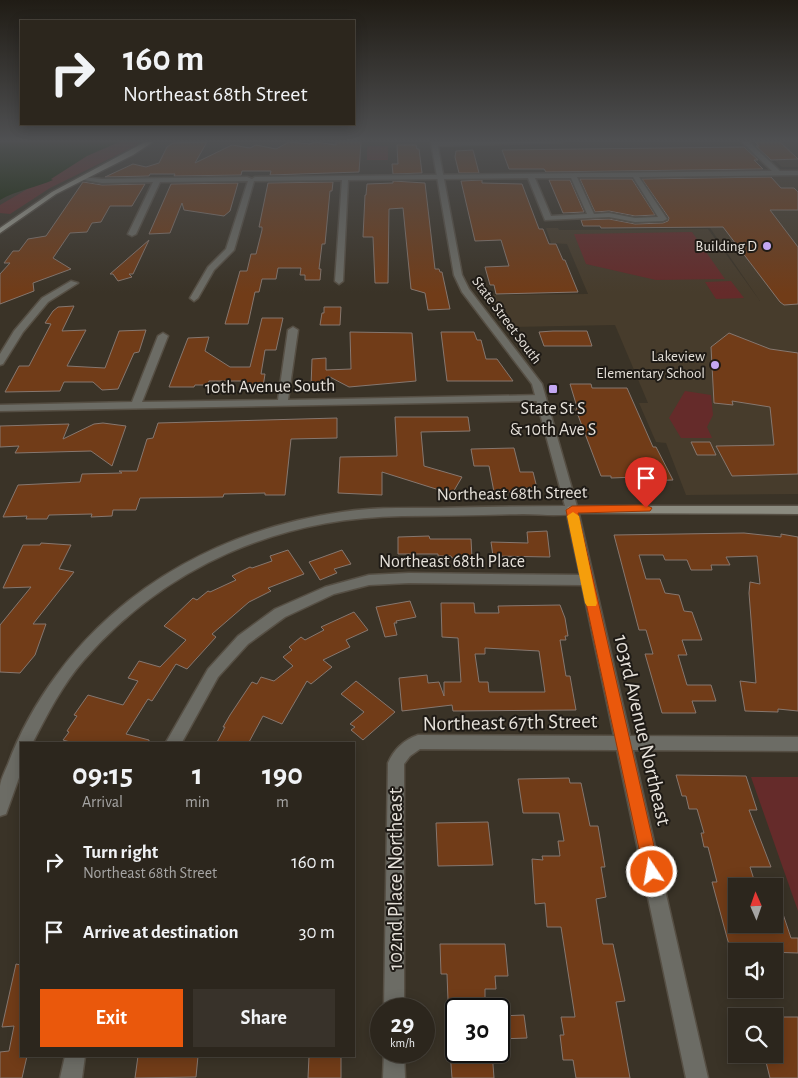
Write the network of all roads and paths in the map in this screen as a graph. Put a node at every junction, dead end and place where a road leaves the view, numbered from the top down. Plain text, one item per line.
1 (57, 192) edge
2 (152, 192) edge
3 (247, 192) edge
4 (345, 192) edge
5 (443, 192) edge
6 (538, 192) edge
7 (581, 192) edge
8 (646, 192) edge
9 (591, 215) junction
10 (0, 231) edge
11 (132, 234) dead end
12 (339, 281) dead end
13 (74, 283) dead end
14 (194, 298) dead end
15 (293, 330) dead end
16 (163, 336) dead end
17 (0, 362) edge
18 (541, 398) junction
19 (283, 402) junction
20 (136, 405) junction
21 (0, 408) edge
22 (572, 510) junction
23 (798, 510) edge
24 (586, 580) junction
25 (25, 742) edge
26 (174, 742) edge
27 (623, 742) junction
28 (798, 744) edge
29 (404, 751) joint
30 (20, 754) edge
31 (0, 808) edge
32 (394, 998) edge
33 (75, 1057) edge
34 (394, 1063) edge
35 (71, 1078) edge
36 (394, 1078) edge
37 (697, 1078) edge

1 - 10 main road
2 - 11 street
3 - 14 street
4 - 12 street
5 - 18 street, State Street South
6 - 9 street
7 - 9 street
8 - 9 street
13 - 17 street
15 - 19 street
16 - 20 street
18 - 19 street, 10th Avenue South
18 - 22 street, State Street South
19 - 20 street, 10th Avenue South
20 - 21 street, 10th Avenue South
22 - 23 main road, Northeast 68th Street
22 - 24 street, 103rd Avenue Northeast
22 - 25 street, Northeast 68th Street
24 - 26 street, Northeast 68th Place
24 - 27 street, 103rd Avenue Northeast
27 - 28 street, Northeast 67th Street
27 - 29 street, Northeast 67th Street
27 - 37 street, 103rd Avenue Northeast
29 - 32 street, 102nd Place Northeast
30 - 31 street
33 - 35 street
34 - 36 street

